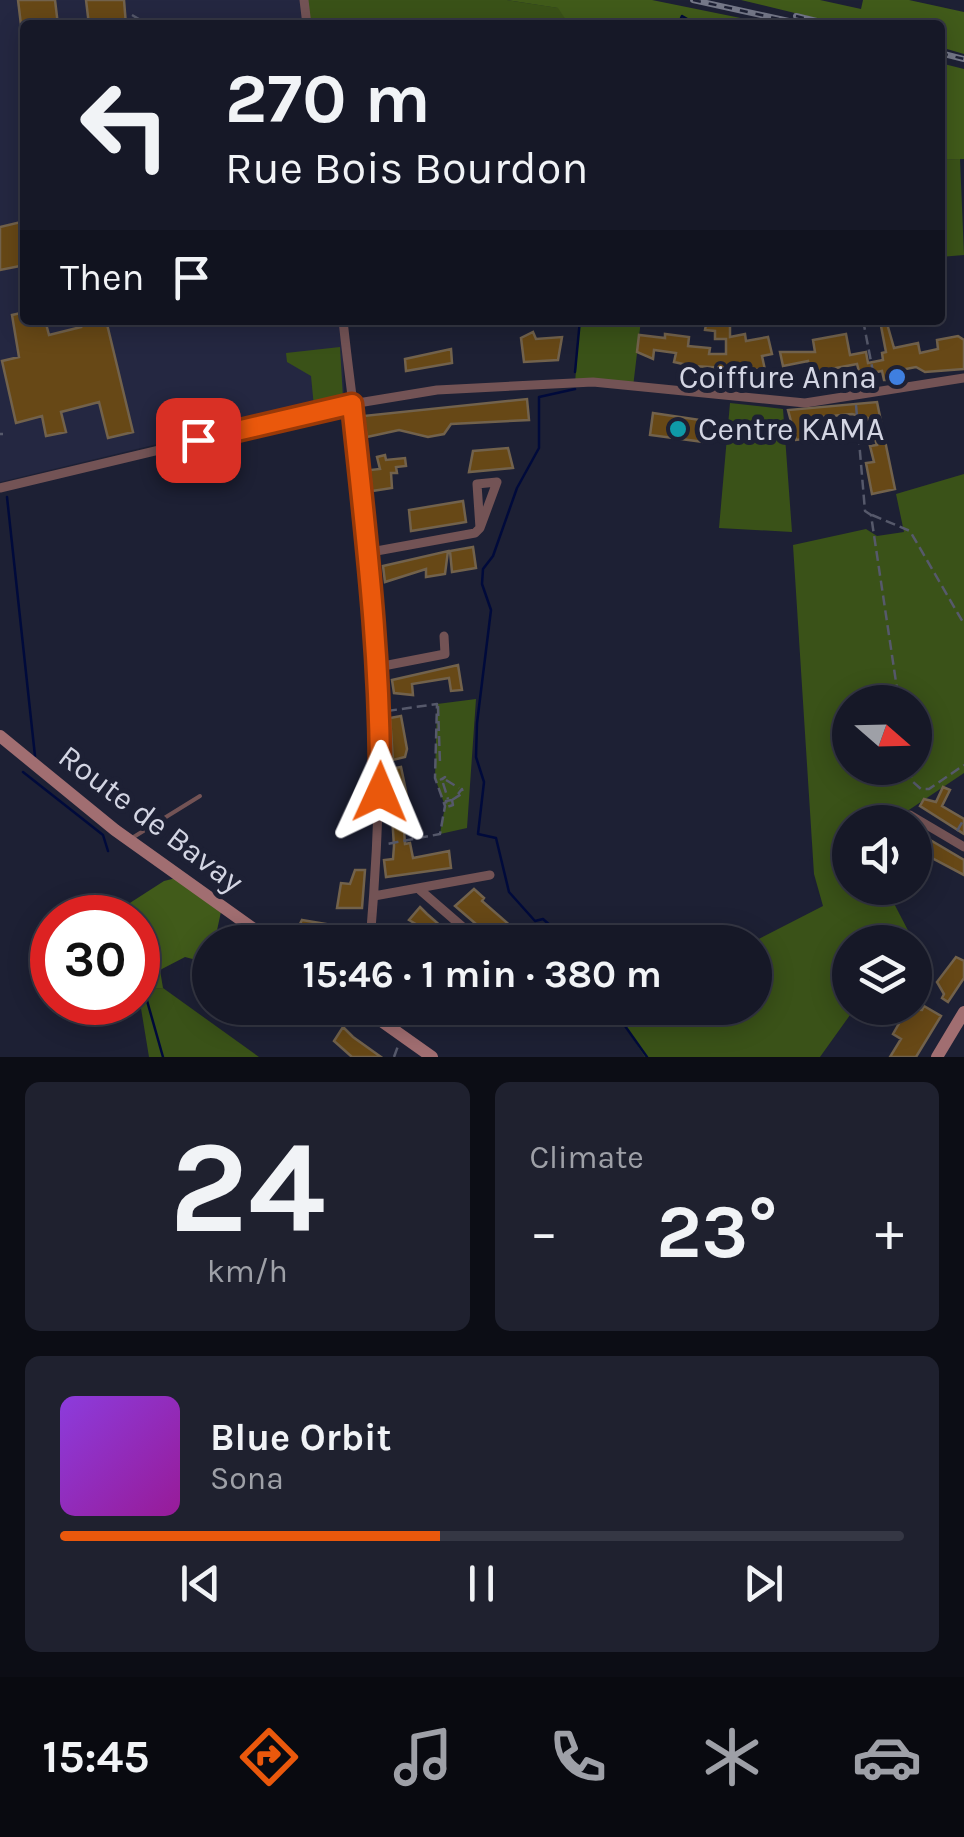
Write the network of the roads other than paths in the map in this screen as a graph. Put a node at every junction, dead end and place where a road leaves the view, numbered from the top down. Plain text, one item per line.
1 (343, 325) edge
2 (964, 378) edge
3 (352, 404) junction
4 (0, 488) edge
5 (480, 528) junction
6 (371, 552) junction
7 (444, 636) dead end
8 (378, 667) junction
9 (0, 736) edge
10 (200, 796) dead end
11 (932, 828) edge
12 (129, 840) junction
13 (964, 848) edge
14 (490, 875) dead end
15 (420, 890) junction
16 (374, 896) junction
17 (248, 925) edge
18 (371, 925) edge
19 (460, 925) edge
20 (964, 1012) edge
21 (388, 1025) edge
22 (432, 1057) edge
23 (937, 1057) edge

1 - 3 street
2 - 3 street
3 - 4 street
3 - 6 street
5 - 5 street
5 - 6 street
6 - 8 street
7 - 8 street
8 - 16 street
9 - 12 main road, Route de Bavay
10 - 12 lane
11 - 13 street
12 - 17 main road, Route de Bavay
14 - 15 street
15 - 16 street
15 - 19 street
16 - 18 street
20 - 23 main road
21 - 22 main road

